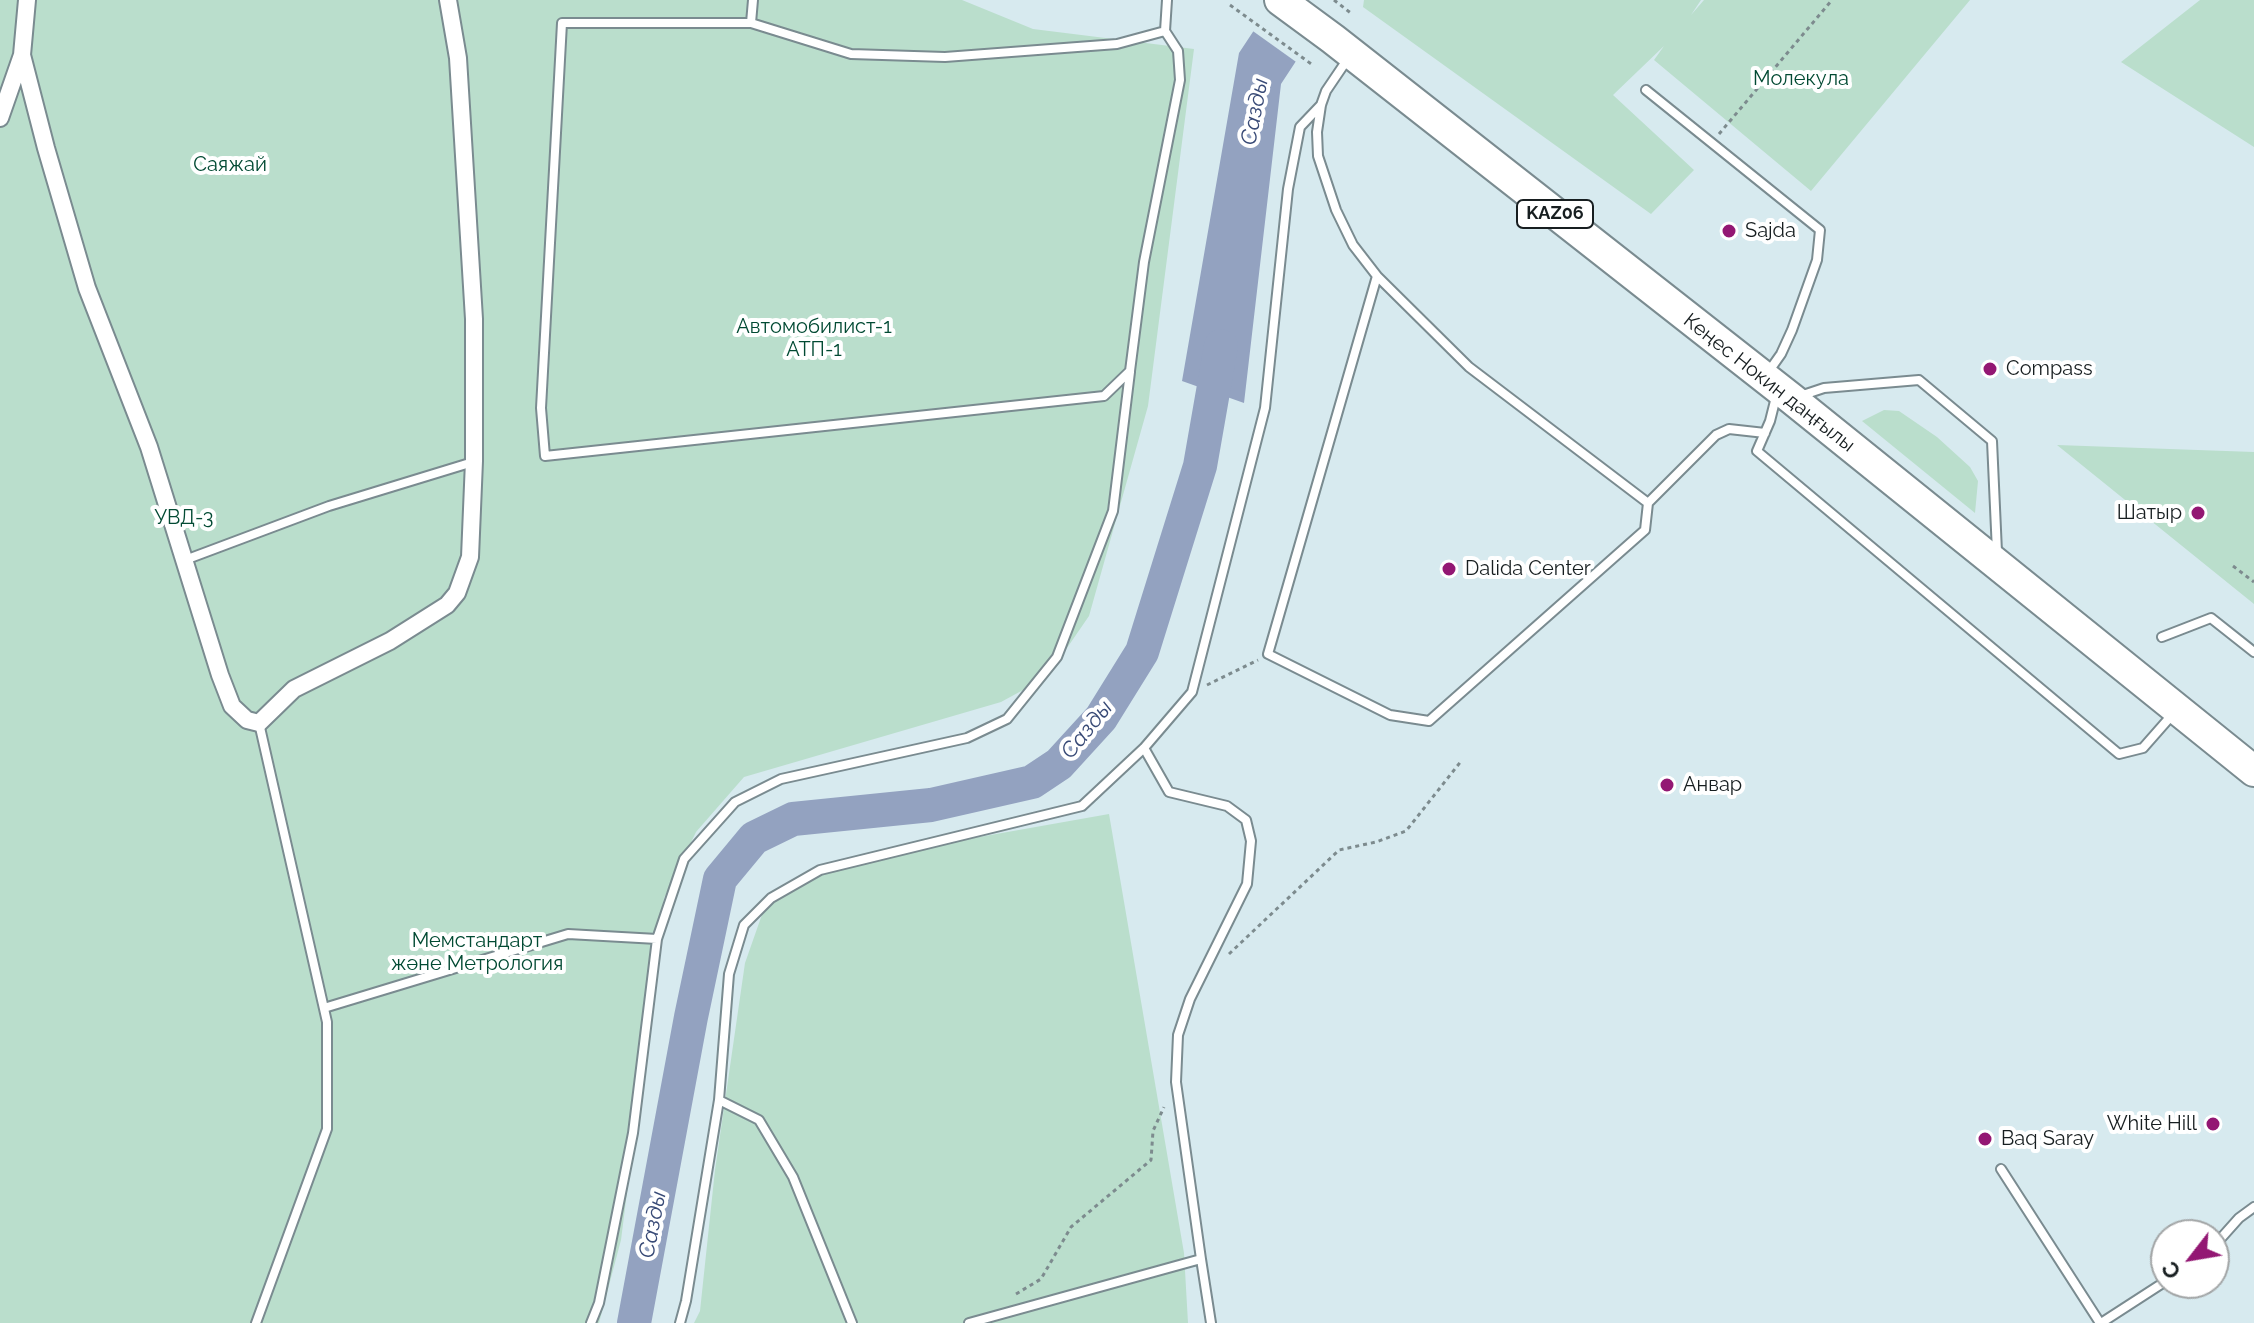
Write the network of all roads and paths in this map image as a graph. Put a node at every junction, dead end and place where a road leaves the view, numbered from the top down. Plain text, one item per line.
1 (27, 0) edge
2 (448, 0) edge
3 (753, 0) edge
4 (1167, 0) edge
5 (1280, 0) edge
6 (1334, 0) edge
7 (1832, 0) edge
8 (1230, 5) dead end
9 (1352, 14) dead end
10 (751, 23) junction
11 (1165, 31) junction
12 (1342, 46) junction
13 (22, 55) junction
14 (1314, 66) dead end
15 (1646, 90) dead end
16 (1321, 105) junction
17 (0, 118) edge
18 (1712, 143) junction
19 (1377, 276) junction
20 (1130, 371) junction
21 (1778, 389) junction
22 (1765, 433) junction
23 (474, 461) junction
24 (1648, 503) junction
25 (185, 560) junction
26 (2233, 566) dead end
27 (2002, 567) junction
28 (2254, 582) edge
29 (2162, 637) dead end
30 (2254, 652) edge
31 (1268, 654) junction
32 (1192, 692) junction
33 (2177, 709) junction
34 (259, 723) junction
35 (1144, 748) junction
36 (2225, 748) junction
37 (1462, 760) dead end
38 (2254, 771) edge
39 (2254, 784) edge
40 (657, 939) junction
41 (1228, 956) dead end
42 (324, 1008) junction
43 (1176, 1082) junction
44 (719, 1100) junction
45 (2001, 1169) dead end
46 (2254, 1207) edge
47 (2230, 1228) edge
48 (1201, 1259) junction
49 (2150, 1291) edge
50 (1007, 1300) dead end
51 (256, 1323) edge
52 (591, 1323) edge
53 (680, 1323) edge
54 (852, 1323) edge
55 (969, 1323) edge
56 (1211, 1323) edge
57 (2101, 1323) edge

1 - 13 street
2 - 23 street
3 - 10 lane
4 - 11 lane
5 - 12 highway, Кеңес Нокин даңғылы / KАZ06
6 - 9 path
7 - 18 path
8 - 14 path
10 - 11 lane
10 - 20 lane
11 - 20 lane
12 - 16 lane
12 - 21 highway, Кеңес Нокин даңғылы / KАZ06
13 - 17 street
13 - 25 street
15 - 18 lane
16 - 19 lane
16 - 32 lane
18 - 21 lane
19 - 24 lane
19 - 31 lane
20 - 40 lane
21 - 22 lane
21 - 27 highway, Кеңес Нокин даңғылы / KАZ06
21 - 27 lane
22 - 24 lane
22 - 33 lane
23 - 25 lane
23 - 34 street
24 - 31 lane
25 - 34 street
26 - 28 path
27 - 33 highway, Кеңес Нокин даңғылы / KАZ06
29 - 30 lane
31 - 32 path
32 - 35 lane
33 - 36 highway, Кеңес Нокин даңғылы / KАZ06
34 - 42 lane
35 - 43 lane
35 - 44 lane
36 - 38 highway, Кеңес Нокин даңғылы / KАZ06
36 - 39 highway
37 - 41 path
40 - 42 lane
40 - 52 lane
42 - 51 lane
43 - 48 lane
43 - 50 path
44 - 53 lane
44 - 54 lane
45 - 57 lane
46 - 47 lane
48 - 55 lane
48 - 56 lane
49 - 57 lane

